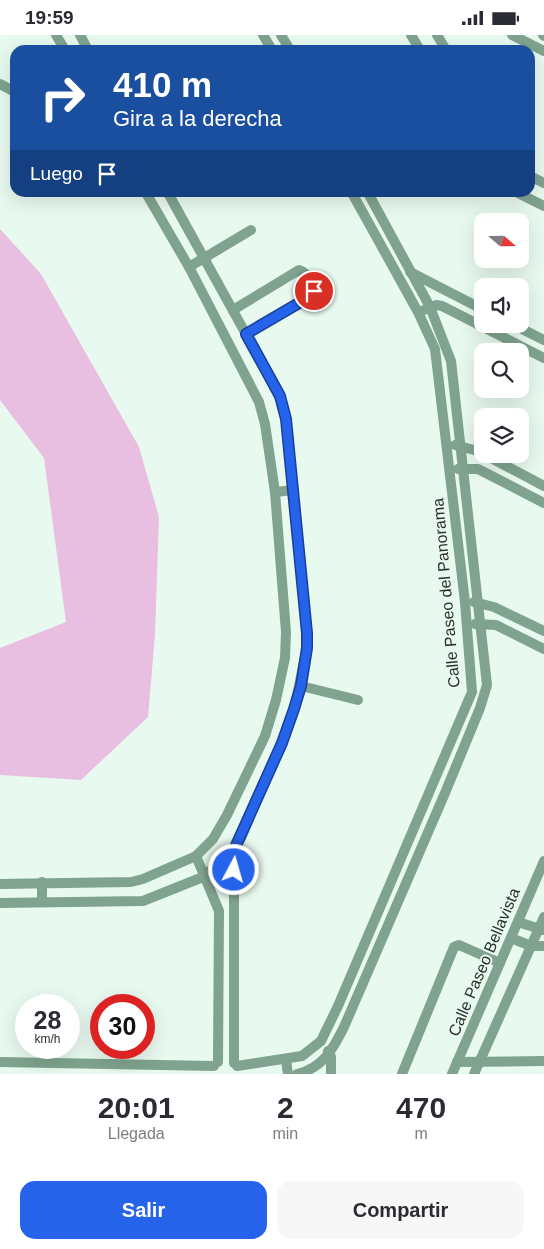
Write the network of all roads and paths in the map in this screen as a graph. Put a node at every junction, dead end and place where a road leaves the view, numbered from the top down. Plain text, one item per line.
1 (512, 35) edge
2 (532, 45) edge
3 (148, 197) edge
4 (170, 197) edge
5 (354, 197) edge
6 (370, 197) edge
7 (526, 197) edge
8 (544, 206) edge
9 (250, 230) dead end
10 (204, 257) junction
11 (189, 267) junction
12 (410, 272) junction
13 (399, 277) junction
14 (474, 305) edge
15 (430, 307) junction
16 (233, 310) junction
17 (418, 312) junction
18 (529, 332) edge
19 (246, 334) junction
20 (544, 340) edge
21 (544, 358) edge
22 (448, 445) junction
23 (461, 445) junction
24 (463, 469) junction
25 (450, 470) junction
26 (544, 485) edge
27 (294, 490) junction
28 (275, 492) junction
29 (544, 503) edge
30 (479, 601) junction
31 (465, 602) junction
32 (480, 624) junction
33 (467, 626) junction
34 (544, 631) edge
35 (544, 649) edge
36 (301, 686) junction
37 (358, 700) dead end
38 (234, 850) junction
39 (196, 856) junction
40 (544, 861) edge
41 (203, 877) junction
42 (42, 882) junction
43 (0, 884) edge
44 (42, 902) junction
45 (0, 903) edge
46 (544, 917) edge
47 (518, 922) junction
48 (541, 929) edge
49 (511, 938) junction
50 (531, 946) junction
51 (544, 946) edge
52 (500, 963) junction
53 (321, 1041) junction
54 (330, 1053) junction
55 (286, 1061) junction
56 (480, 1061) junction
57 (544, 1061) edge
58 (0, 1062) edge
59 (457, 1062) junction
60 (215, 1067) edge
61 (237, 1068) edge
62 (288, 1074) edge
63 (297, 1074) edge
64 (332, 1074) edge
65 (402, 1074) edge
66 (452, 1074) edge
67 (474, 1074) edge

1 - 2 street
3 - 11 street
4 - 10 street
5 - 13 street, Calle Paseo del Panorama
6 - 12 street, Calle Paseo del Panorama
7 - 8 street
9 - 10 street
10 - 11 street
10 - 16 street
11 - 28 street
12 - 13 street
12 - 14 street
12 - 15 street, Calle Paseo del Panorama
13 - 17 street, Calle Paseo del Panorama
15 - 17 street
15 - 21 street
15 - 23 street, Calle Paseo del Panorama
16 - 19 street
16 - 19 street
17 - 22 street, Calle Paseo del Panorama
18 - 20 street
19 - 27 street
22 - 23 street
22 - 25 street, Calle Paseo del Panorama
23 - 24 street, Calle Paseo del Panorama
23 - 26 street
24 - 25 street
24 - 29 street
24 - 30 street, Calle Paseo del Panorama
25 - 31 street, Calle Paseo del Panorama
27 - 28 street
27 - 36 street
28 - 39 street
30 - 31 street
30 - 32 street, Calle Paseo del Panorama
30 - 34 street
31 - 33 street, Calle Paseo del Panorama
32 - 33 street
32 - 35 street
32 - 54 street, Calle Paseo del Panorama
33 - 53 street, Calle Paseo del Panorama
36 - 37 street
36 - 38 street
38 - 41 street
38 - 61 street
39 - 41 street
39 - 42 street
40 - 47 street, Calle Paseo Bellavista
41 - 44 street
41 - 60 street
42 - 43 street
42 - 44 street
44 - 45 street
46 - 48 street
47 - 48 street
47 - 49 street, Calle Paseo Bellavista
48 - 50 street
49 - 50 street
49 - 52 street, Calle Paseo Bellavista
50 - 51 street
50 - 56 street
52 - 59 street, Calle Paseo Bellavista
52 - 65 street
53 - 54 street
53 - 55 street, Calle Paseo del Panorama
54 - 63 street, Calle Paseo del Panorama
54 - 64 street
55 - 61 street, Calle Paseo del Panorama
55 - 62 street
56 - 57 street
56 - 59 street
56 - 67 street
58 - 60 street
59 - 66 street, Calle Paseo Bellavista
60 - 61 street, Calle Paseo del Panorama

